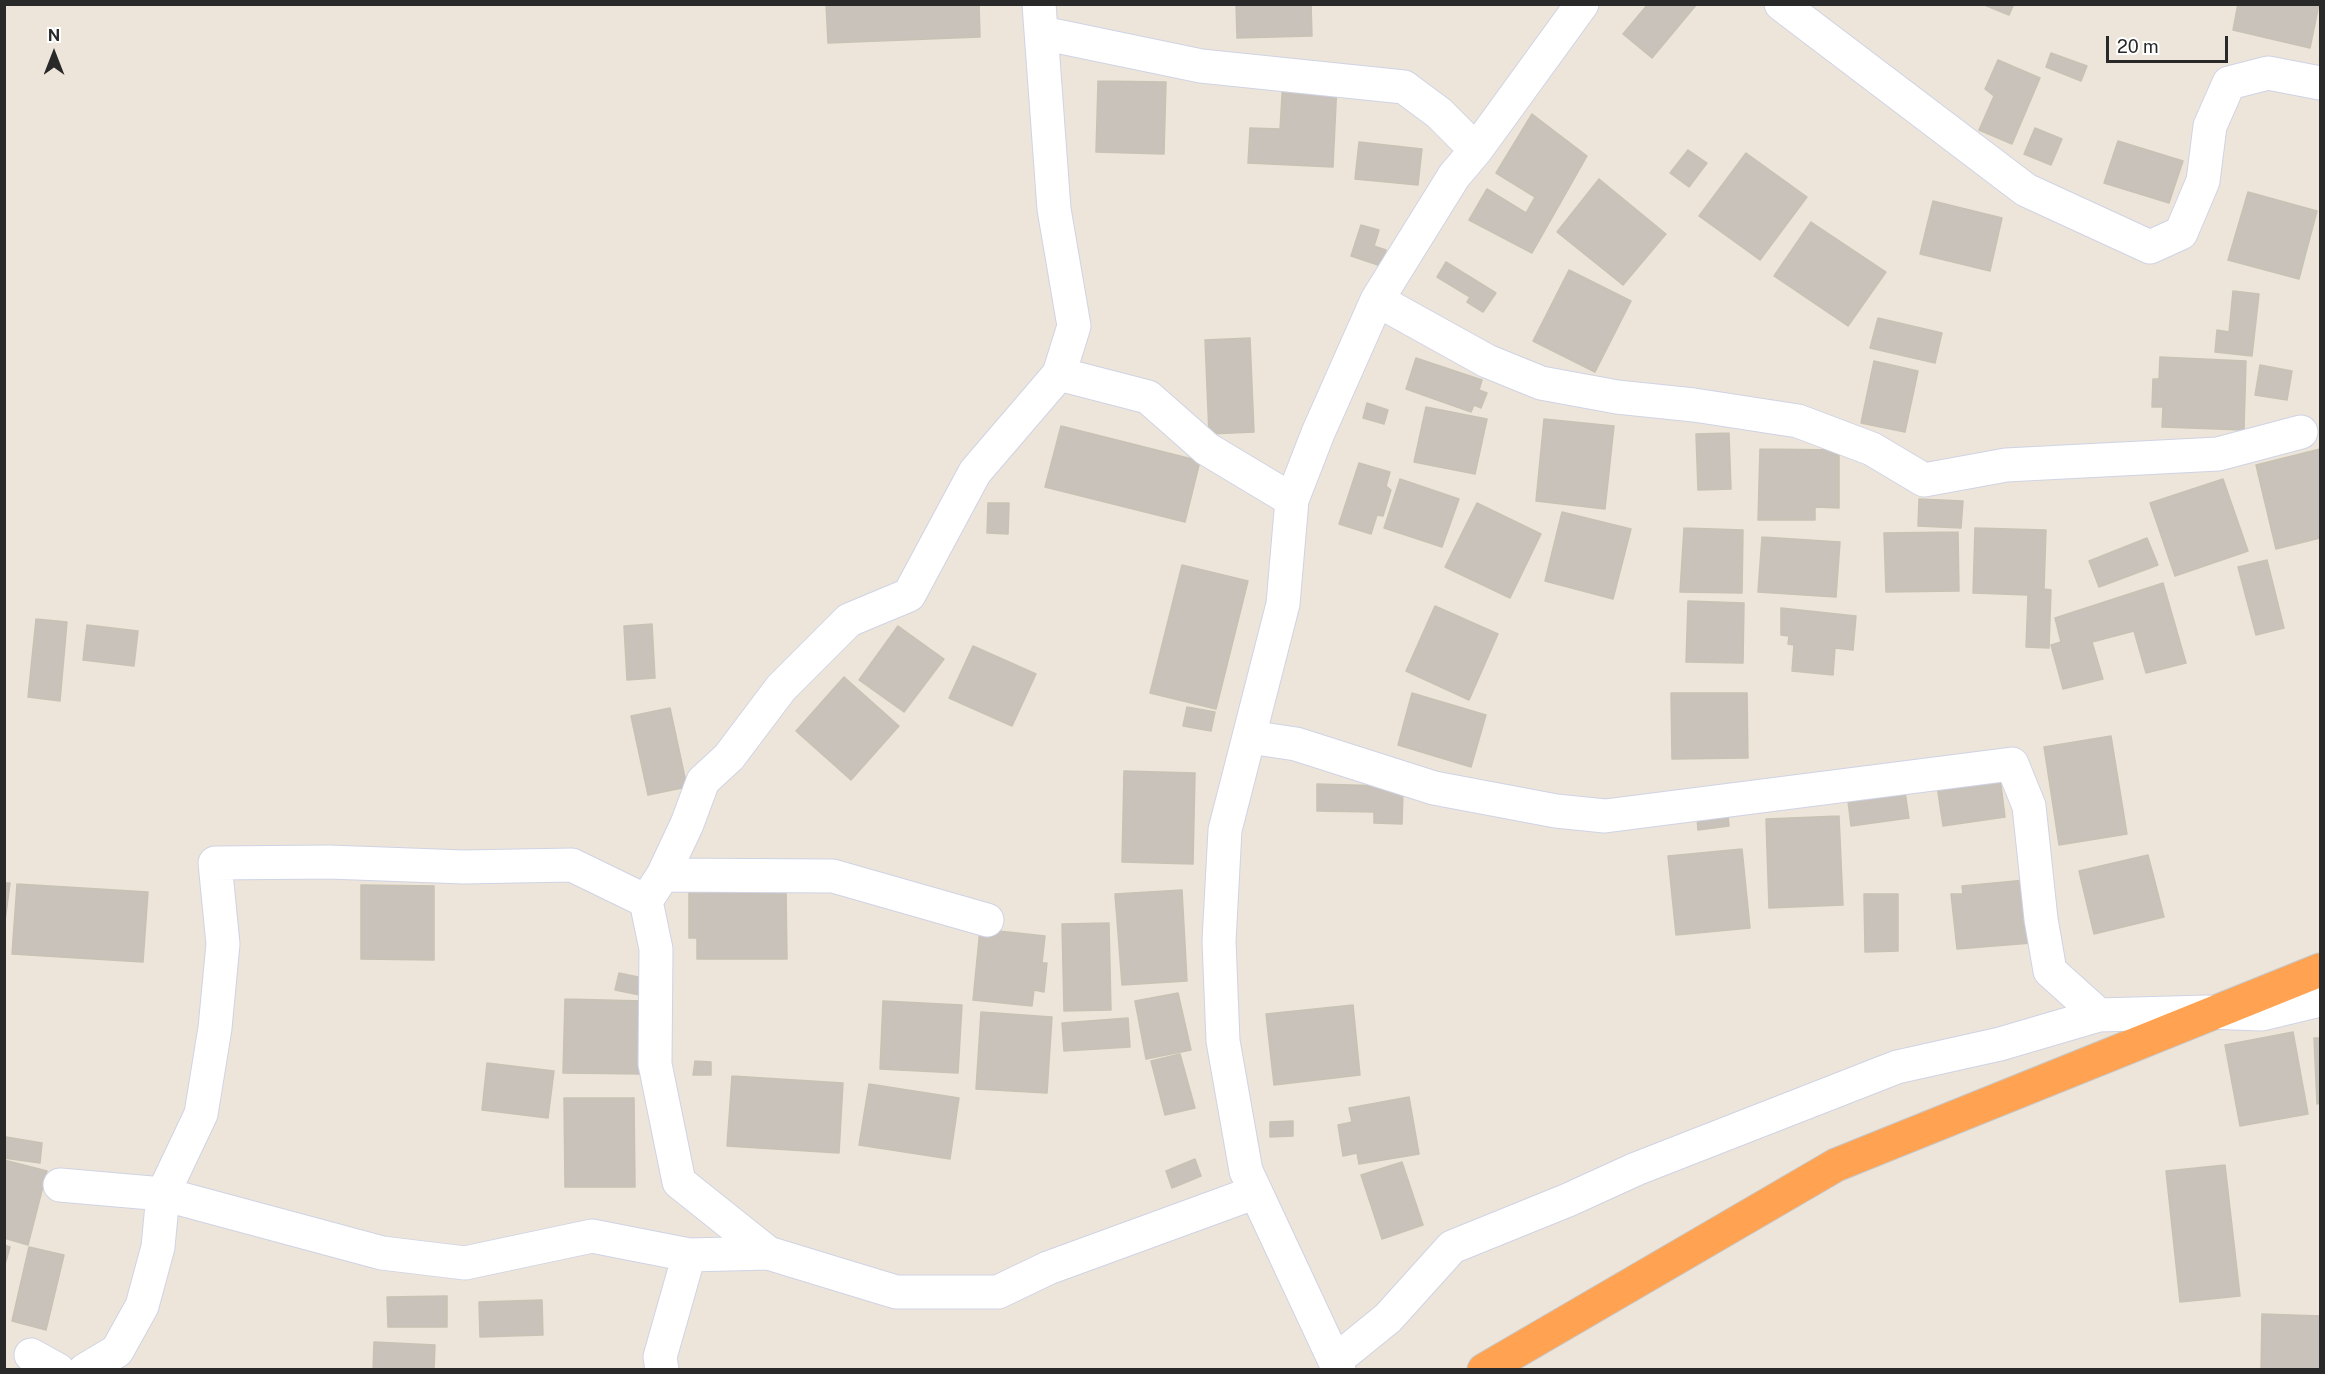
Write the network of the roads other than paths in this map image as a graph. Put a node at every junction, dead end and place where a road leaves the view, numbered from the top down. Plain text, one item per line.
1 (1582, 4) edge
2 (1781, 4) edge
3 (1041, 19) edge
4 (2320, 83) edge
5 (1476, 150) junction
6 (1377, 300) junction
7 (1059, 374) junction
8 (2301, 432) dead end
9 (1292, 500) junction
10 (1249, 737) junction
11 (654, 888) junction
12 (987, 920) dead end
13 (2320, 970) edge
14 (2320, 1000) edge
15 (2099, 1015) junction
16 (60, 1185) dead end
17 (1256, 1192) junction
18 (163, 1194) junction
19 (768, 1253) junction
20 (689, 1255) junction
21 (1337, 1365) edge
22 (85, 1370) edge
23 (662, 1370) edge
24 (1484, 1370) edge

1 - 5 street
2 - 4 street
3 - 5 street
3 - 7 street
5 - 6 street
6 - 8 street
6 - 9 street
7 - 9 street
7 - 11 street
9 - 10 street
10 - 15 street
10 - 17 street
11 - 12 street
11 - 18 street
11 - 19 street
13 - 24 highway
14 - 15 street
15 - 21 street
16 - 18 street
17 - 19 street
17 - 21 street
18 - 20 street
18 - 22 street
19 - 20 street
20 - 23 street

